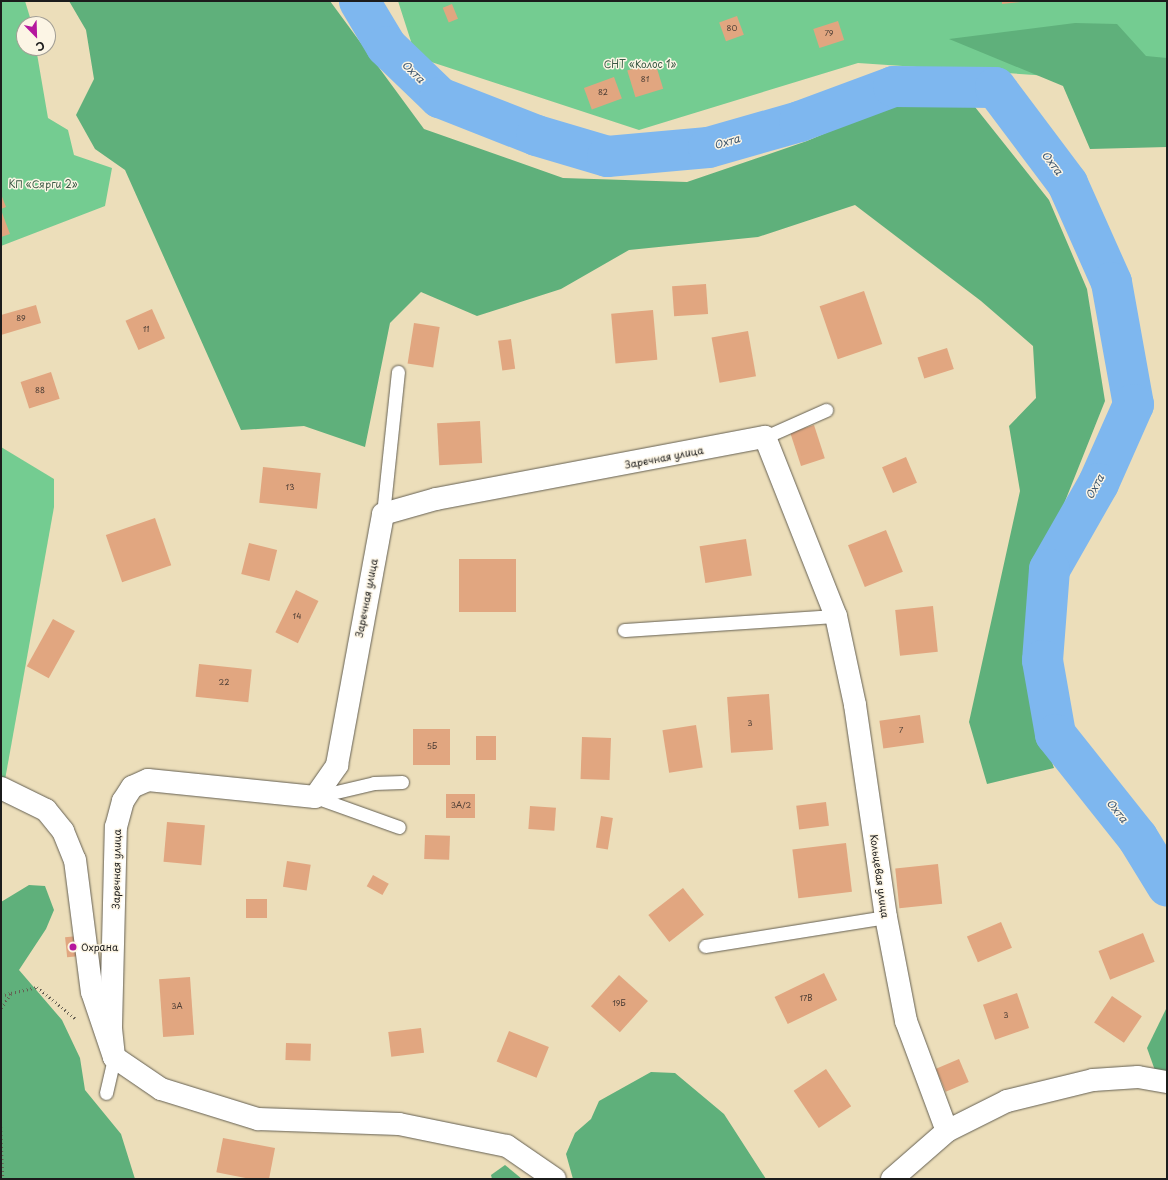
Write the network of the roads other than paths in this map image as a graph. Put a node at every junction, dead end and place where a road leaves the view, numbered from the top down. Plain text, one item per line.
1 (398, 372) dead end
2 (826, 410) dead end
3 (765, 436) junction
4 (383, 514) junction
5 (836, 616) junction
6 (624, 630) dead end
7 (402, 782) dead end
8 (1, 788) edge
9 (315, 797) junction
10 (400, 827) dead end
11 (886, 917) junction
12 (705, 946) dead end
13 (114, 1057) junction
14 (1167, 1082) edge
15 (106, 1093) dead end
16 (947, 1131) junction
17 (555, 1179) edge
18 (892, 1179) edge

1 - 4 lane
2 - 3 lane
3 - 4 street, Заречная улица
3 - 5 street
4 - 9 street, Заречная улица
5 - 6 lane
5 - 11 street, Кольцевая улица
7 - 9 lane
8 - 13 street
9 - 10 lane
9 - 13 street, Заречная улица
11 - 12 lane
11 - 16 street, Кольцевая улица
13 - 15 lane
13 - 17 street
14 - 16 street
16 - 18 street

